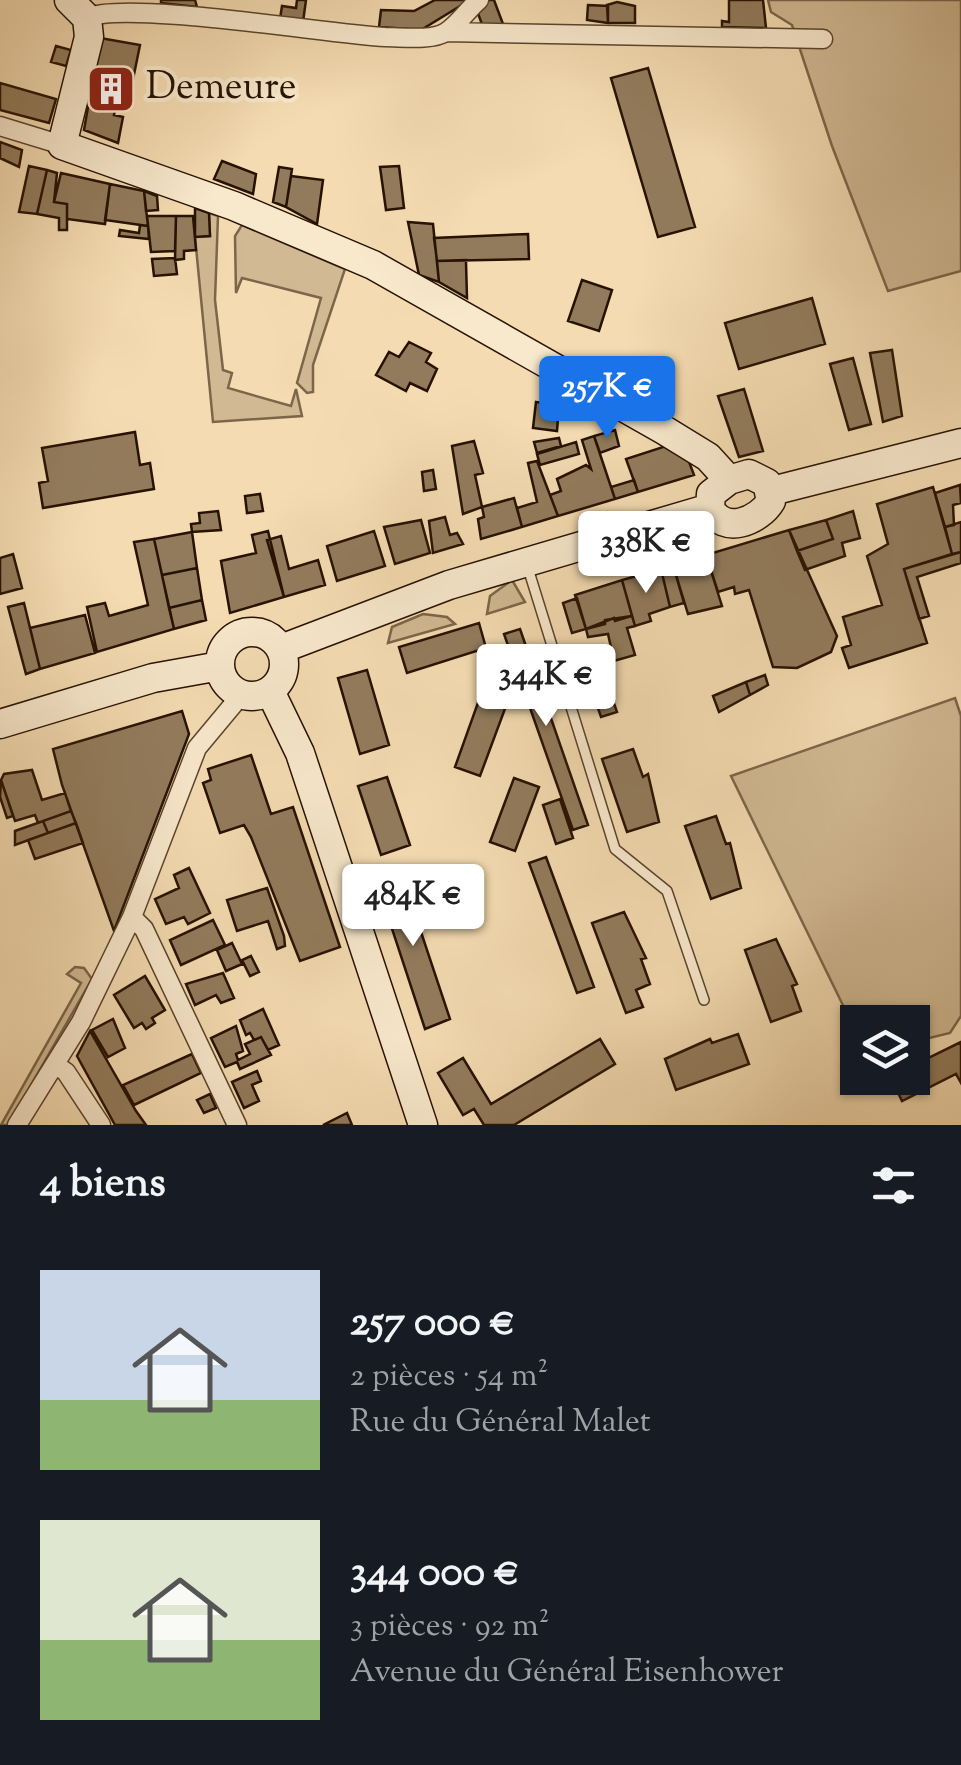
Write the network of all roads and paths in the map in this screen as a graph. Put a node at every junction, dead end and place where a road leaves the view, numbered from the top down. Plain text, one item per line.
1 (479, 0) edge
2 (78, 9) edge
3 (446, 32) junction
4 (823, 39) dead end
5 (0, 126) edge
6 (62, 145) junction
7 (961, 443) edge
8 (729, 480) junction
9 (772, 491) junction
10 (710, 508) junction
11 (526, 562) junction
12 (281, 649) junction
13 (220, 666) junction
14 (256, 692) junction
15 (0, 724) edge
16 (132, 917) junction
17 (704, 1000) dead end
18 (56, 1066) junction
19 (17, 1125) edge
20 (101, 1125) edge
21 (237, 1125) edge
22 (424, 1125) edge

1 - 3 street
2 - 3 street
2 - 6 main road
3 - 4 street
5 - 6 street
6 - 8 main road
7 - 9 main road
8 - 9 main road
8 - 10 main road
9 - 10 main road
10 - 11 main road
11 - 12 main road
11 - 17 lane
12 - 13 main road
12 - 14 main road
13 - 14 main road
13 - 15 main road
14 - 16 street
14 - 22 main road
16 - 18 street
16 - 21 street
18 - 19 street
18 - 20 street

